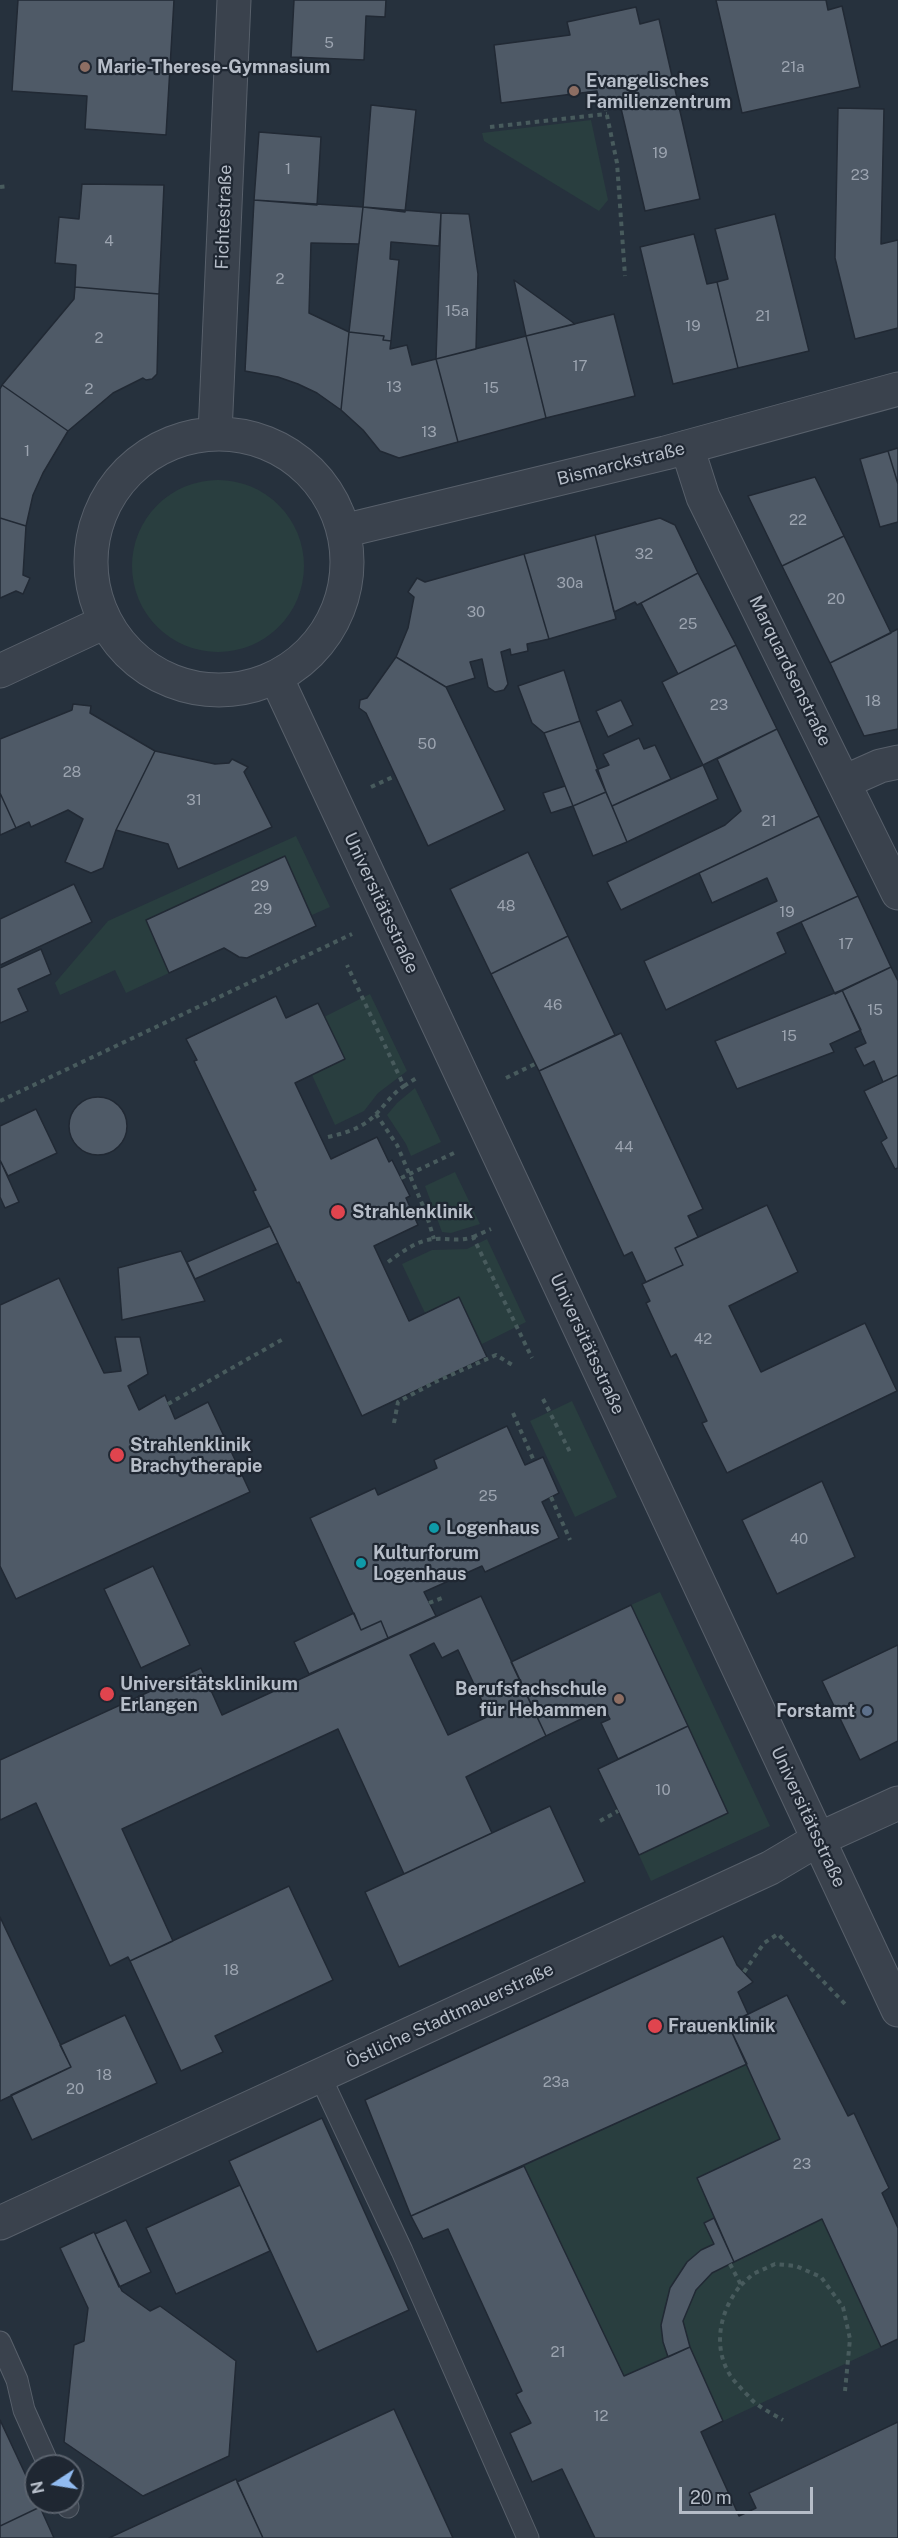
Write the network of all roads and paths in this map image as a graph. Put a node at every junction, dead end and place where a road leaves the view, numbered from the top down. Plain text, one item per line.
1 (234, 0) edge
2 (605, 106) dead end
3 (607, 114) junction
4 (490, 127) dead end
5 (9, 186) dead end
6 (0, 187) edge
7 (625, 276) dead end
8 (898, 389) edge
9 (215, 434) junction
10 (687, 447) junction
11 (343, 531) junction
12 (105, 622) junction
13 (0, 671) edge
14 (276, 677) junction
15 (898, 762) edge
16 (395, 776) dead end
17 (388, 779) dead end
18 (844, 782) junction
19 (898, 893) edge
20 (388, 917) junction
21 (346, 965) dead end
22 (535, 1064) dead end
23 (523, 1070) dead end
24 (0, 1101) edge
25 (376, 1114) junction
26 (489, 1134) junction
27 (328, 1137) dead end
28 (409, 1174) junction
29 (402, 1178) dead end
30 (434, 1239) junction
31 (388, 1262) dead end
32 (285, 1338) dead end
33 (532, 1358) dead end
34 (514, 1366) dead end
35 (543, 1399) dead end
36 (168, 1404) dead end
37 (513, 1413) dead end
38 (394, 1423) dead end
39 (570, 1452) dead end
40 (534, 1461) dead end
41 (550, 1497) dead end
42 (570, 1540) dead end
43 (442, 1598) dead end
44 (429, 1603) dead end
45 (898, 1803) edge
46 (618, 1812) dead end
47 (600, 1821) dead end
48 (819, 1839) junction
49 (744, 1972) dead end
50 (847, 2006) dead end
51 (898, 2010) edge
52 (320, 2076) junction
53 (0, 2223) edge
54 (730, 2264) dead end
55 (741, 2285) junction
56 (0, 2342) edge
57 (845, 2391) dead end
58 (783, 2420) dead end
59 (44, 2454) edge
60 (528, 2538) edge

1 - 9 street, Fichtestraße
2 - 3 path
3 - 4 path
3 - 7 path
5 - 6 path
8 - 10 street, Bismarckstraße
9 - 11 street
9 - 12 street
10 - 11 street, Bismarckstraße
10 - 18 street, Marquardsenstraße
11 - 14 street
12 - 13 street
12 - 14 street
14 - 20 street, Universitätsstraße
15 - 18 street
16 - 17 path
18 - 19 street, Marquardsenstraße
20 - 24 path
20 - 26 street, Universitätsstraße
21 - 25 path
22 - 23 path
25 - 27 path
25 - 28 path
26 - 28 path
26 - 48 street, Universitätsstraße
28 - 29 path
28 - 30 path
30 - 31 path
30 - 33 path
32 - 36 path
34 - 38 path
35 - 39 path
37 - 40 path
41 - 42 path
43 - 44 path
45 - 48 street, Östliche Stadtmauerstraße
46 - 47 path
48 - 51 street, Universitätsstraße
48 - 52 street, Östliche Stadtmauerstraße
49 - 50 path
52 - 53 street, Östliche Stadtmauerstraße
52 - 60 lane
54 - 55 path
55 - 57 path
55 - 58 path
56 - 59 lane

